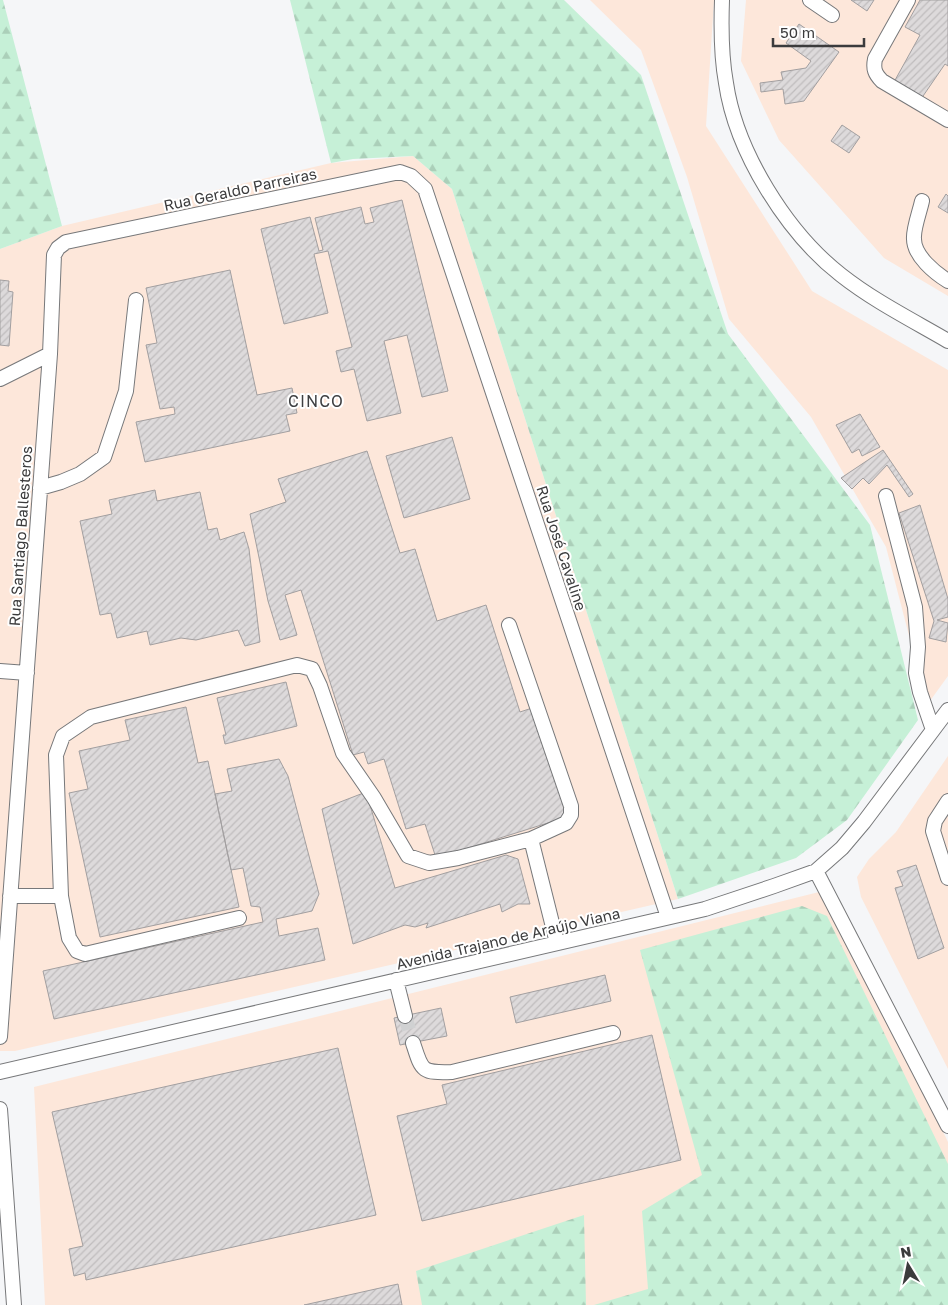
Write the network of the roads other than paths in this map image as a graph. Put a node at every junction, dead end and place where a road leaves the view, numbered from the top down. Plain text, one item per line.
1 (722, 0) edge
2 (810, 0) edge
3 (908, 0) edge
4 (832, 15) dead end
5 (948, 120) edge
6 (425, 189) joint
7 (922, 201) dead end
8 (58, 248) joint
9 (948, 281) edge
10 (136, 300) dead end
11 (948, 341) edge
12 (50, 354) junction
13 (0, 379) edge
14 (40, 488) junction
15 (886, 496) dead end
16 (509, 625) dead end
17 (0, 672) edge
18 (27, 673) junction
19 (948, 710) edge
20 (933, 730) junction
21 (948, 801) edge
22 (531, 839) junction
23 (816, 871) junction
24 (948, 878) edge
25 (10, 896) junction
26 (61, 896) junction
27 (668, 917) junction
28 (239, 918) dead end
29 (557, 943) junction
30 (396, 980) junction
31 (405, 1016) tunnel mouth
32 (613, 1033) dead end
33 (0, 1037) edge
34 (413, 1042) tunnel mouth
35 (0, 1072) edge
36 (0, 1109) edge
37 (948, 1126) edge
38 (14, 1305) edge

1 - 11 street
2 - 4 street
3 - 5 street
6 - 8 street, Rua Geraldo Parreiras
6 - 27 street, Rua José Cavaline
7 - 9 street
8 - 12 street, Rua Santiago Ballesteros
10 - 14 street
12 - 13 street
12 - 14 street, Rua Santiago Ballesteros
14 - 18 street, Rua Santiago Ballesteros
15 - 20 street
16 - 22 street
17 - 18 street
18 - 25 street, Rua Santiago Ballesteros
19 - 20 street, Avenida Trajano de Araújo Viana
20 - 23 street, Avenida Trajano de Araújo Viana
21 - 24 street
22 - 26 street
22 - 29 street
23 - 27 street, Avenida Trajano de Araújo Viana
23 - 37 street
25 - 26 street
25 - 33 street, Rua Santiago Ballesteros
26 - 28 street
27 - 29 street, Avenida Trajano de Araújo Viana
29 - 30 street, Avenida Trajano de Araújo Viana
30 - 31 street
30 - 35 street, Avenida Trajano de Araújo Viana
32 - 34 street
36 - 38 street

